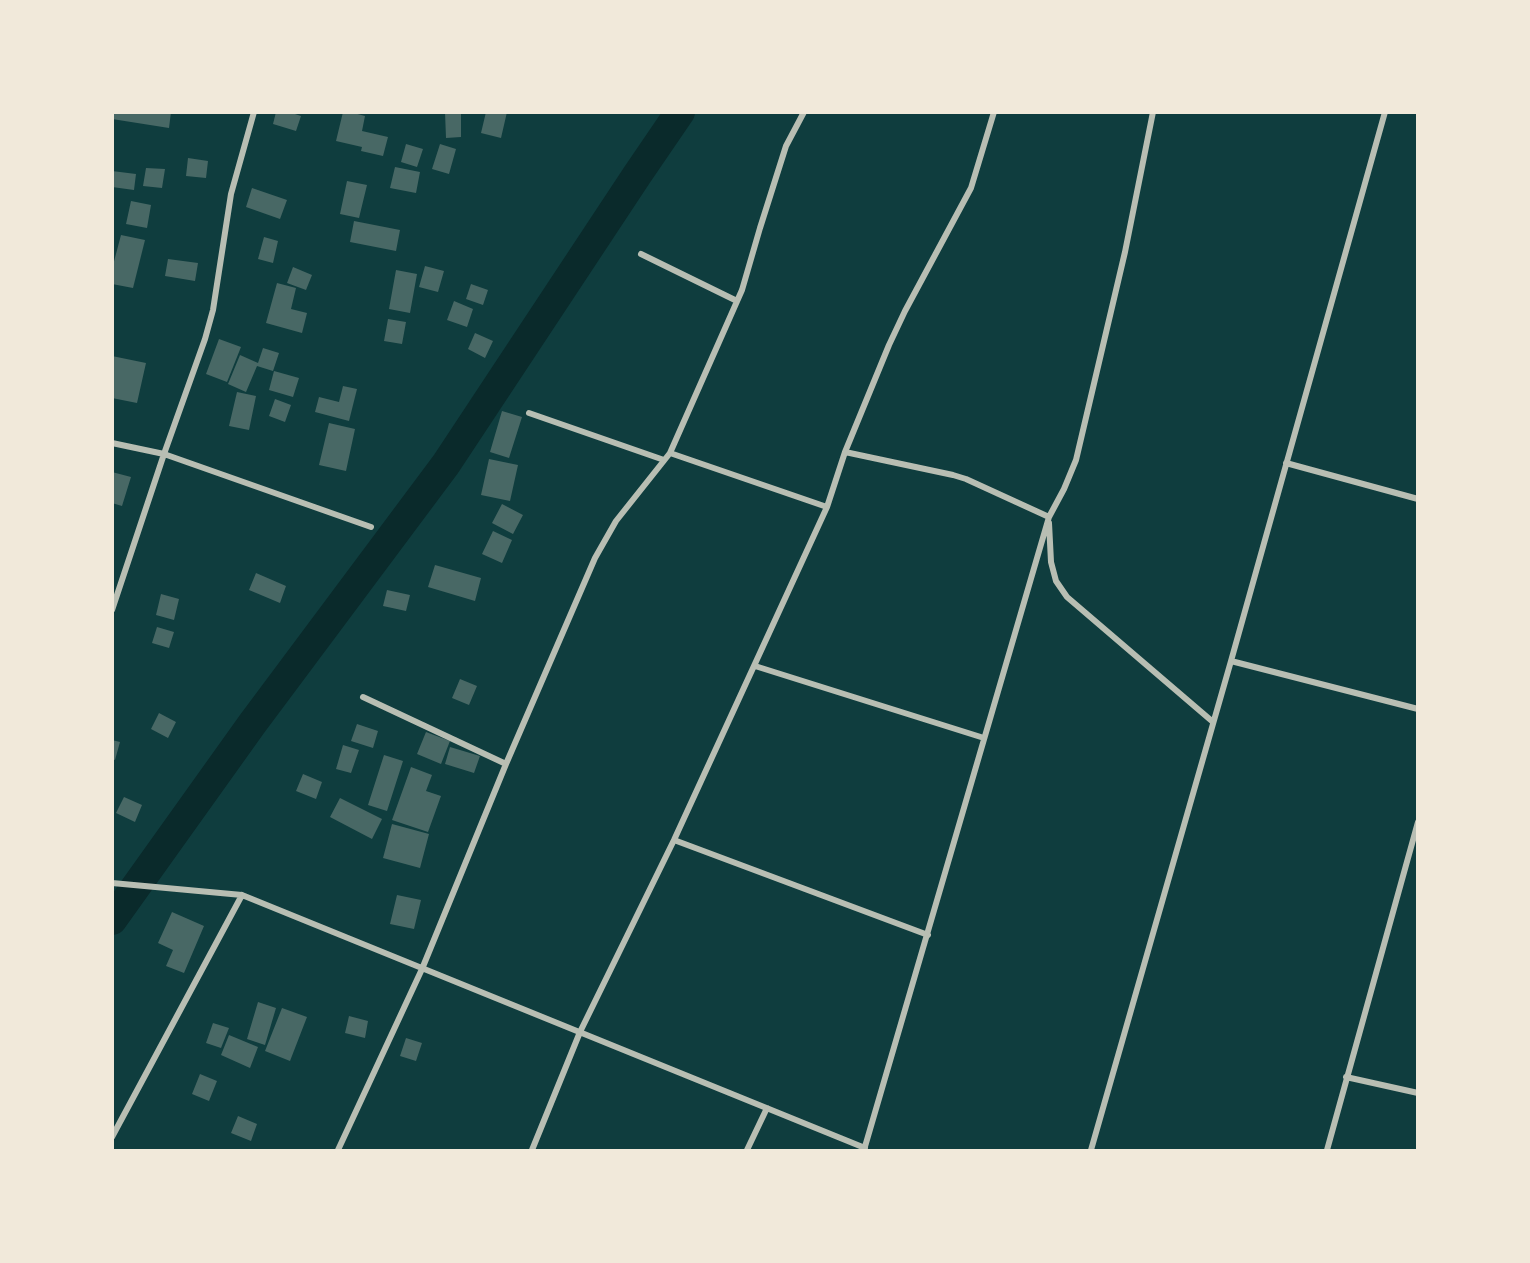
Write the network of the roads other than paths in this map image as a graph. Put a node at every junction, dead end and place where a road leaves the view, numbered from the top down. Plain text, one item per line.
1 (254, 112) edge
2 (804, 112) edge
3 (994, 112) edge
4 (1153, 112) edge
5 (1385, 112) edge
6 (641, 254) dead end
7 (737, 301) junction
8 (529, 413) dead end
9 (112, 443) edge
10 (670, 453) junction
11 (845, 453) junction
12 (164, 454) junction
13 (664, 460) junction
14 (1286, 463) junction
15 (1418, 499) edge
16 (826, 507) junction
17 (1049, 517) junction
18 (371, 527) dead end
19 (112, 610) edge
20 (1231, 661) junction
21 (754, 666) junction
22 (363, 697) dead end
23 (1418, 709) edge
24 (1213, 722) junction
25 (984, 738) junction
26 (506, 764) junction
27 (1418, 822) edge
28 (674, 840) junction
29 (112, 883) edge
30 (242, 895) junction
31 (928, 935) junction
32 (422, 969) junction
33 (580, 1032) junction
34 (1346, 1077) junction
35 (1418, 1093) edge
36 (767, 1108) junction
37 (112, 1137) edge
38 (865, 1149) edge
39 (338, 1150) edge
40 (532, 1150) edge
41 (747, 1150) edge
42 (1091, 1150) edge
43 (1327, 1150) edge

1 - 12 street
2 - 7 street
3 - 11 street
4 - 17 street
5 - 14 street
6 - 7 street
7 - 10 street
8 - 13 street
9 - 12 street
10 - 13 street
10 - 16 street
11 - 16 street
11 - 17 street
12 - 18 street
12 - 19 street
13 - 26 street
14 - 15 street
14 - 20 street
16 - 21 street
17 - 24 street
17 - 25 street
20 - 23 street
20 - 24 street
21 - 25 street
21 - 28 street
22 - 26 street
24 - 42 street
25 - 31 street
26 - 32 street
27 - 34 street
28 - 31 street
28 - 33 street
29 - 30 street
30 - 32 street
30 - 37 street
31 - 38 street
32 - 33 street
32 - 39 street
33 - 36 street
33 - 40 street
34 - 35 street
34 - 43 street
36 - 38 street
36 - 41 street

